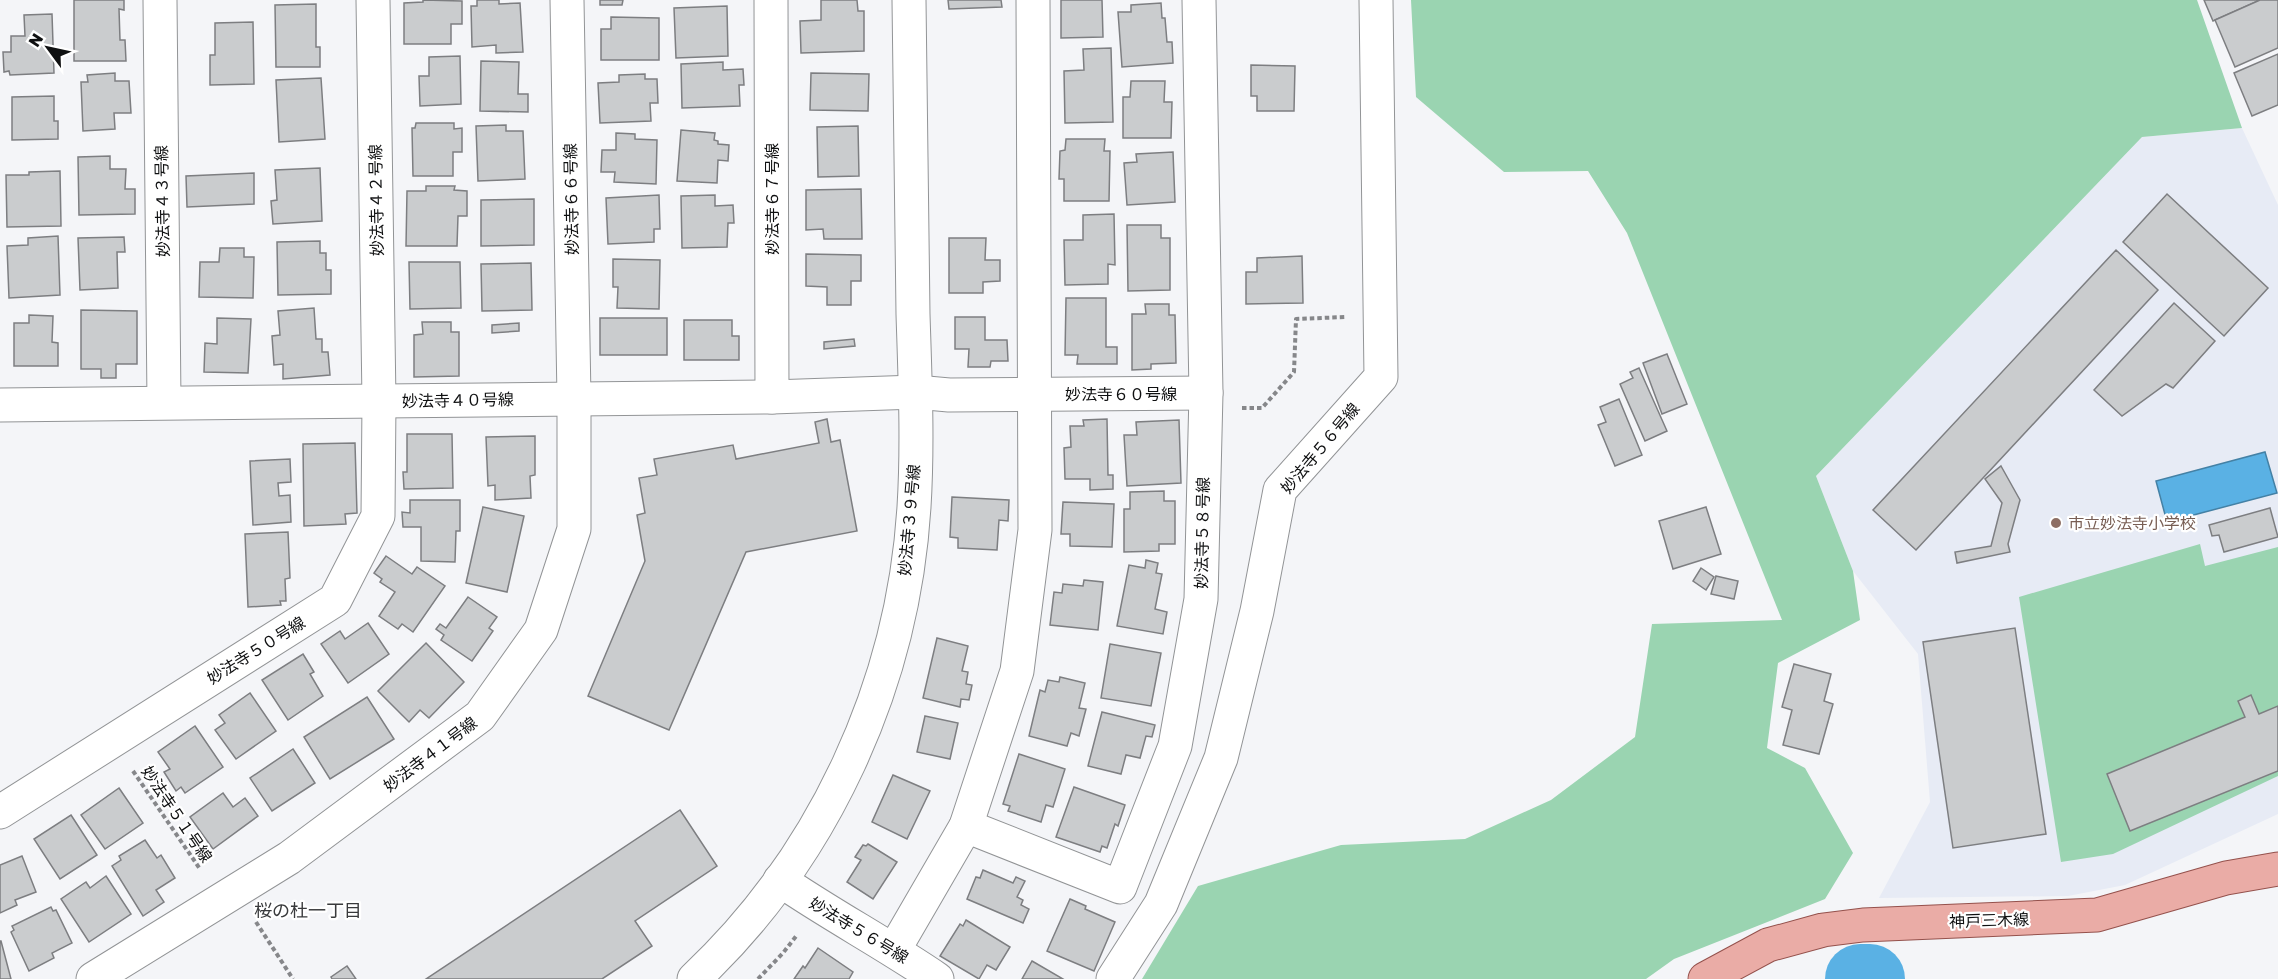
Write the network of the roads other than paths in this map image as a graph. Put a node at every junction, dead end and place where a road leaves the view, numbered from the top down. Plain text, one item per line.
1 (160, 0) edge
2 (373, 0) edge
3 (567, 0) edge
4 (771, 0) edge
5 (909, 0) edge
6 (1033, 0) edge
7 (1199, 0) edge
8 (1376, 0) edge
9 (916, 392) junction
10 (1035, 394) junction
11 (772, 397) junction
12 (574, 398) junction
13 (1206, 400) junction
14 (379, 401) junction
15 (164, 402) junction
16 (0, 405) edge
17 (0, 812) edge
18 (966, 826) junction
19 (2278, 869) edge
20 (780, 880) junction
21 (894, 950) junction
22 (93, 979) edge
23 (694, 979) edge
24 (937, 979) edge
25 (1113, 979) edge
26 (1704, 979) edge

1 - 15 street, 妙法寺４３号線
2 - 14 street, 妙法寺４２号線
3 - 12 street, 妙法寺６６号線
4 - 11 street, 妙法寺６７号線
5 - 9 street, 妙法寺３９号線
6 - 10 street
7 - 13 street, 妙法寺５８号線
8 - 25 street, 妙法寺５６号線
9 - 10 street, 妙法寺６０号線
9 - 11 street, 妙法寺４０号線
9 - 20 street, 妙法寺３９号線
10 - 13 street, 妙法寺６０号線
10 - 18 street
11 - 12 street, 妙法寺４０号線
12 - 14 street, 妙法寺４０号線
12 - 22 street, 妙法寺４１号線
13 - 18 street, 妙法寺５８号線
14 - 15 street, 妙法寺４０号線
14 - 17 street, 妙法寺５０号線
15 - 16 street, 妙法寺４０号線
18 - 21 street
19 - 26 main road, 神戸三木線
20 - 21 street, 妙法寺５６号線
20 - 23 street, 妙法寺３９号線
21 - 24 street, 妙法寺５６号線

